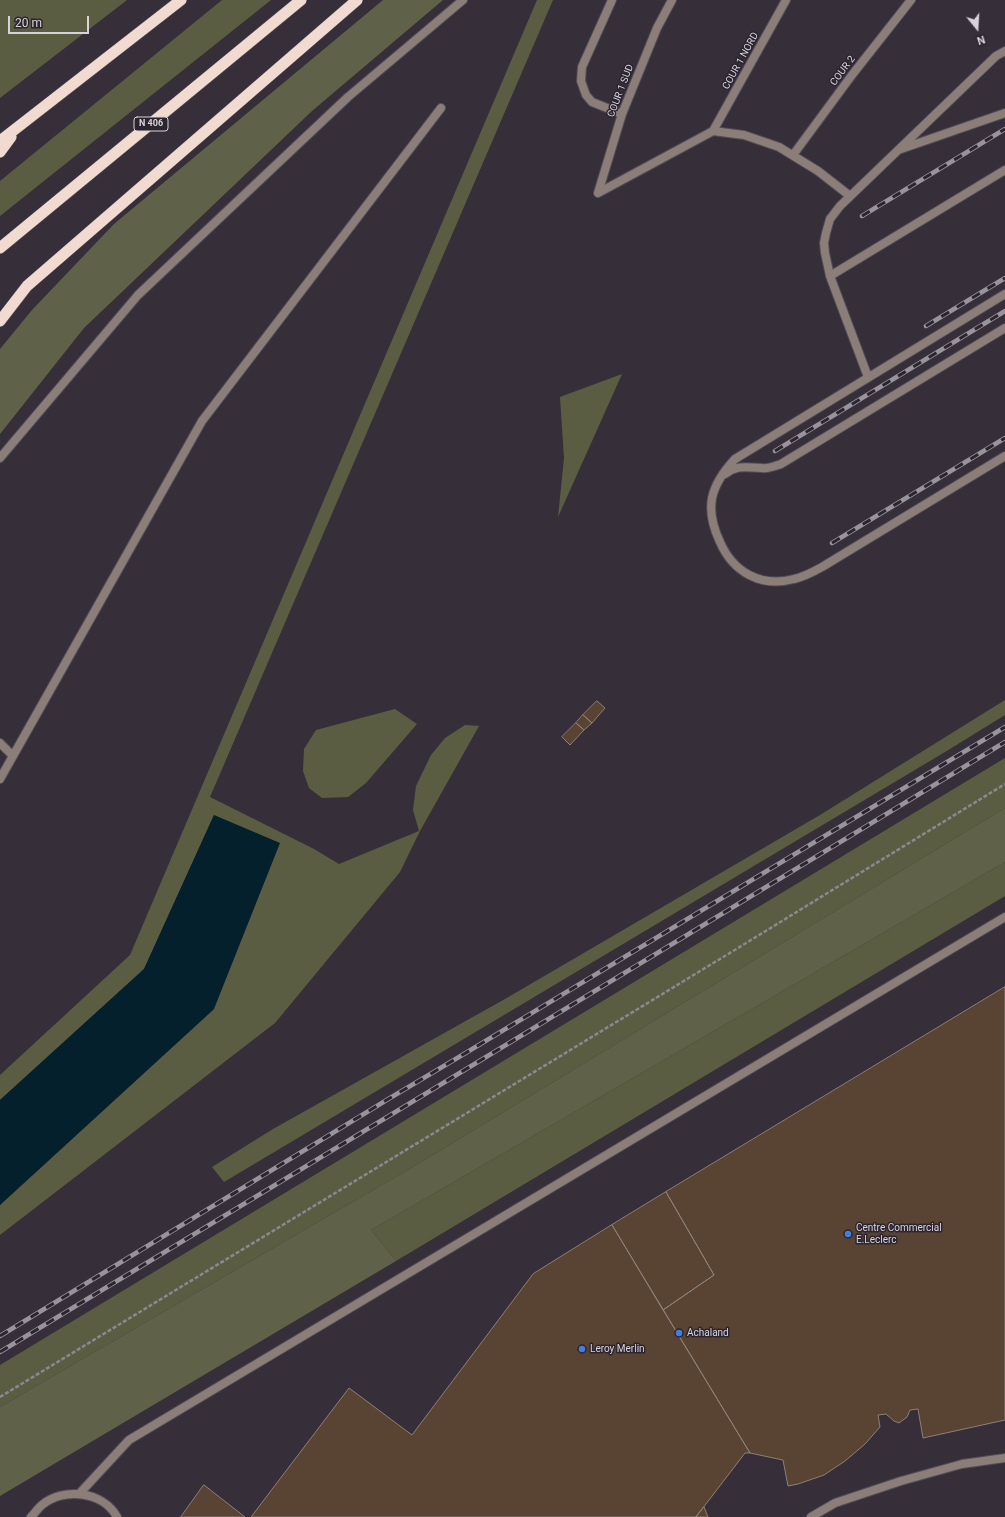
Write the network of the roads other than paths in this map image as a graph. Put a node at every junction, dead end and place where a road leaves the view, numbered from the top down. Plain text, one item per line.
1 (181, 0) edge
2 (301, 0) edge
3 (357, 0) edge
4 (463, 0) edge
5 (612, 0) edge
6 (672, 0) edge
7 (786, 0) edge
8 (911, 0) edge
9 (1005, 51) edge
10 (441, 108) dead end
11 (1005, 113) edge
12 (622, 114) junction
13 (18, 128) junction
14 (713, 131) junction
15 (0, 141) edge
16 (898, 149) junction
17 (0, 152) edge
18 (793, 155) junction
19 (1005, 170) edge
20 (850, 196) junction
21 (0, 248) edge
22 (830, 276) junction
23 (1005, 294) edge
24 (0, 321) edge
25 (1005, 328) edge
26 (868, 377) junction
27 (1005, 456) edge
28 (0, 458) edge
29 (716, 485) junction
30 (0, 743) edge
31 (13, 756) junction
32 (0, 779) edge
33 (1005, 917) edge
34 (1005, 1458) edge
35 (80, 1494) junction
36 (32, 1517) edge
37 (117, 1517) edge
38 (811, 1517) edge

1 - 13 highway
2 - 21 highway, N 406
3 - 24 highway
4 - 28 street
5 - 12 street
6 - 12 street, COUR 1 SUD
7 - 14 street, COUR 1 NORD
8 - 18 street, COUR 2
9 - 16 street
10 - 31 street
11 - 16 street
12 - 14 street, COUR 1 SUD
13 - 15 highway
13 - 17 highway
14 - 18 street
16 - 20 street
18 - 20 street
19 - 22 street
20 - 22 street
22 - 26 street
23 - 26 street
25 - 29 street
26 - 29 street
27 - 29 street
30 - 31 street
31 - 32 street
33 - 35 street
34 - 38 street
35 - 36 street
35 - 37 street

